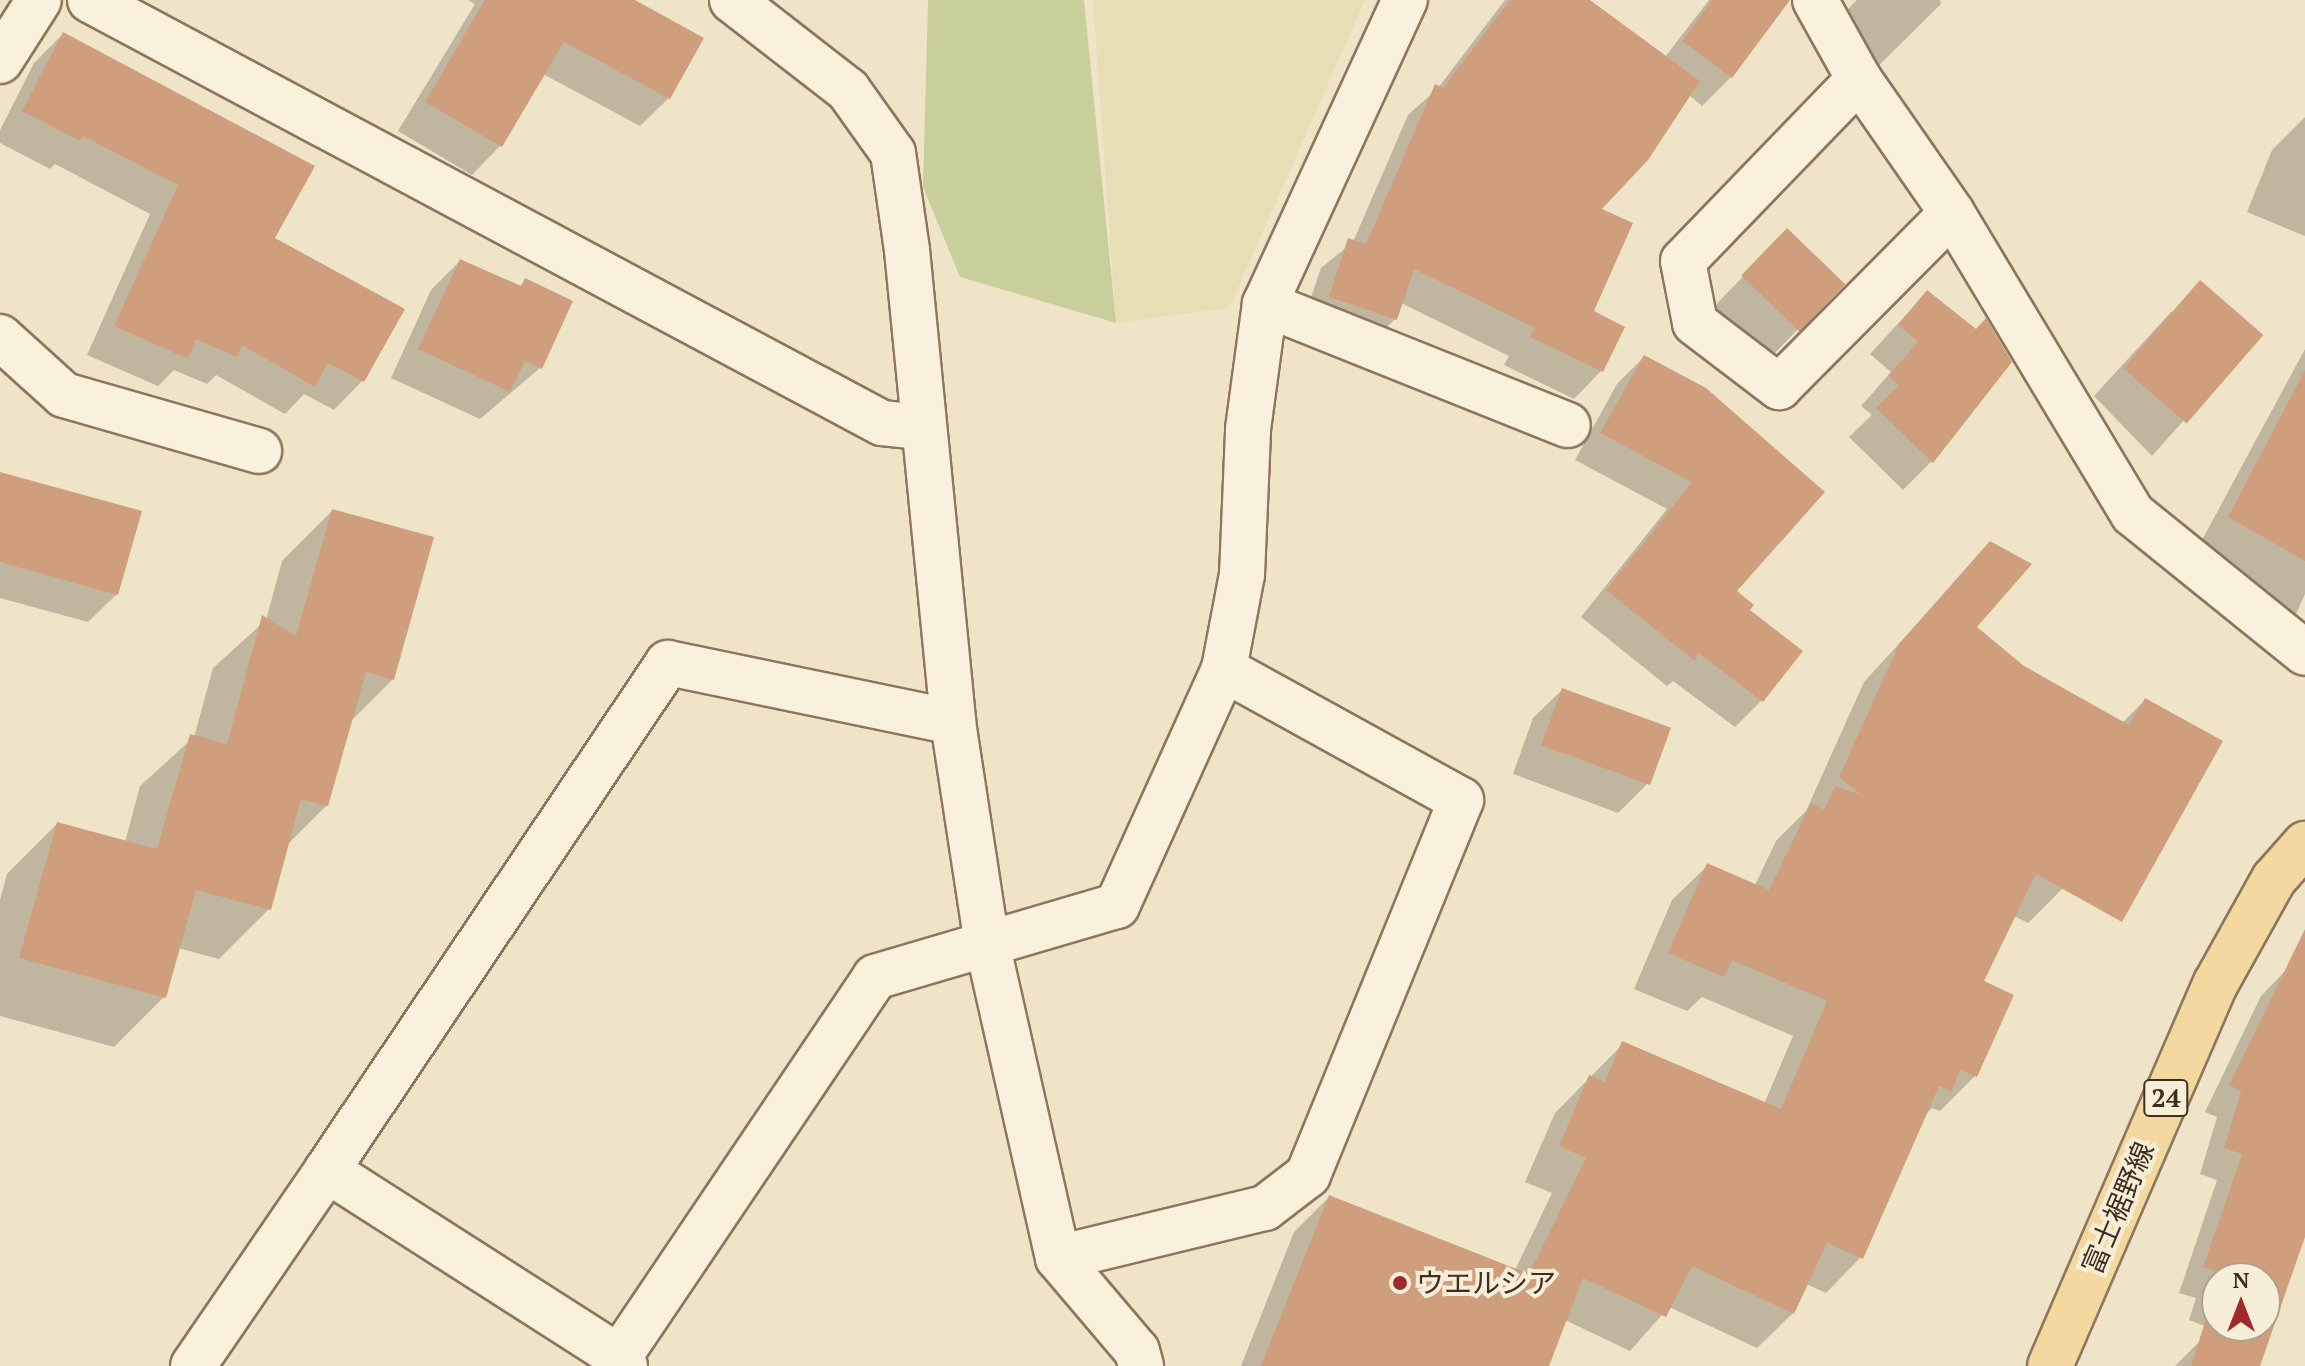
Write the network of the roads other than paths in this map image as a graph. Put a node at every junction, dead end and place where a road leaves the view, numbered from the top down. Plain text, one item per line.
1 (39, 0) edge
2 (90, 0) edge
3 (732, 0) edge
4 (1405, 0) edge
5 (1815, 0) edge
6 (0, 61) edge
7 (1859, 79) junction
8 (1952, 213) junction
9 (1265, 304) junction
10 (0, 337) edge
11 (1568, 425) dead end
12 (921, 427) junction
13 (259, 451) dead end
14 (2305, 653) edge
15 (1224, 669) junction
16 (953, 722) junction
17 (2305, 844) edge
18 (987, 943) junction
19 (327, 1170) junction
20 (1058, 1258) junction
21 (622, 1361) edge
22 (193, 1366) edge
23 (1141, 1366) edge
24 (2050, 1366) edge

1 - 6 street
2 - 12 street
3 - 12 street
4 - 9 street
5 - 7 street
7 - 8 street
7 - 8 street
8 - 14 street
9 - 11 street
9 - 15 street
10 - 13 street
12 - 16 street
15 - 18 street
15 - 20 street
16 - 18 street
16 - 19 street
17 - 24 main road, 富士裾野線 / 24
18 - 20 street
18 - 21 street
19 - 21 street
19 - 22 street
20 - 23 street

